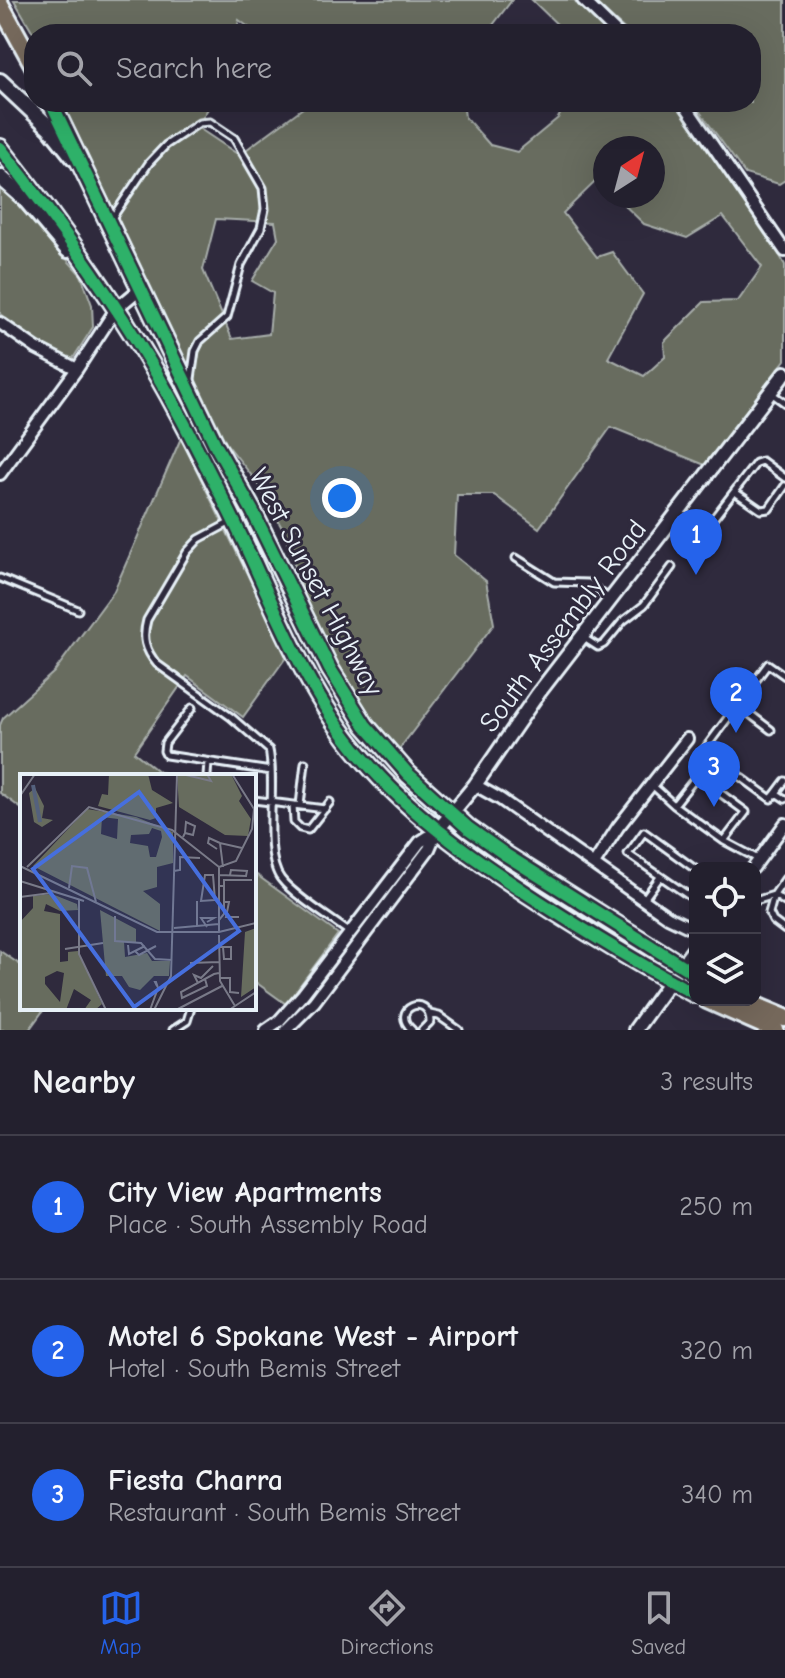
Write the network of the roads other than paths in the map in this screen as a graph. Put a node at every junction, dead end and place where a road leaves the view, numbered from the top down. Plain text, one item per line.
1 (583, 0) edge
2 (0, 4) edge
3 (608, 24) edge
4 (24, 48) edge
5 (0, 81) edge
6 (24, 104) edge
7 (33, 112) edge
8 (56, 112) edge
9 (690, 112) edge
10 (0, 148) edge
11 (84, 171) junction
12 (0, 177) edge
13 (109, 222) junction
14 (785, 251) edge
15 (141, 288) junction
16 (105, 292) junction
17 (116, 309) junction
18 (0, 323) edge
19 (77, 369) junction
20 (785, 373) edge
21 (190, 391) junction
22 (771, 392) junction
23 (785, 403) edge
24 (0, 474) edge
25 (785, 478) edge
26 (785, 486) edge
27 (735, 492) junction
28 (679, 512) junction
29 (233, 521) junction
30 (516, 558) dead end
31 (672, 567) dead end
32 (0, 578) edge
33 (612, 601) junction
34 (78, 610) dead end
35 (583, 637) junction
36 (785, 676) edge
37 (738, 705) junction
38 (192, 708) dead end
39 (771, 730) dead end
40 (687, 739) dead end
41 (208, 762) junction
42 (305, 763) dead end
43 (271, 771) junction
44 (207, 774) edge
45 (785, 781) edge
46 (651, 784) junction
47 (475, 785) junction
48 (776, 793) junction
49 (785, 799) edge
50 (256, 800) edge
51 (271, 801) junction
52 (330, 802) dead end
53 (296, 805) junction
54 (674, 805) junction
55 (325, 809) junction
56 (452, 813) junction
57 (785, 824) edge
58 (437, 831) junction
59 (724, 841) junction
60 (753, 862) edge
61 (757, 862) edge
62 (594, 864) junction
63 (689, 865) edge
64 (660, 877) junction
65 (785, 879) edge
66 (774, 895) junction
67 (689, 896) edge
68 (643, 899) junction
69 (761, 899) edge
70 (578, 901) junction
71 (785, 902) edge
72 (689, 926) edge
73 (785, 930) edge
74 (351, 933) junction
75 (360, 941) junction
76 (688, 970) edge
77 (670, 981) junction
78 (689, 985) edge
79 (689, 991) edge
80 (721, 1006) edge
81 (756, 1006) edge
82 (190, 1010) edge
83 (430, 1014) junction
84 (785, 1018) edge
85 (176, 1028) edge
86 (266, 1030) edge
87 (286, 1030) edge
88 (412, 1030) edge
89 (422, 1030) edge
90 (459, 1030) edge
91 (635, 1030) edge
92 (775, 1030) edge

1 - 3 street
2 - 4 main road
5 - 6 main road
7 - 11 main road
8 - 11 main road, West Sunset Highway
9 - 14 street
10 - 16 main road, West Sunset Highway
11 - 13 main road, West Sunset Highway
12 - 16 main road
13 - 15 main road, West Sunset Highway
13 - 21 lane
15 - 17 street
15 - 21 main road, West Sunset Highway
16 - 17 main road, West Sunset Highway
17 - 19 street
17 - 29 main road, West Sunset Highway
18 - 19 street
19 - 24 street
20 - 22 street, South Assembly Road
21 - 56 main road, West Sunset Highway
22 - 23 lane
22 - 28 street, South Assembly Road
25 - 27 lane
26 - 27 lane
27 - 28 lane
28 - 33 street, South Assembly Road
29 - 43 lane
29 - 58 main road, West Sunset Highway
30 - 33 lane
31 - 35 lane
32 - 34 lane
33 - 35 street, South Assembly Road
35 - 47 street, South Assembly Road
36 - 37 lane
37 - 39 lane
37 - 48 lane
38 - 41 lane
40 - 46 street
41 - 43 lane
41 - 44 lane
42 - 53 lane
43 - 51 lane
45 - 48 lane
46 - 54 lane
46 - 62 street
47 - 56 street, South Assembly Road
47 - 62 street
48 - 49 lane
50 - 51 lane
51 - 53 lane
51 - 74 lane
52 - 55 lane
53 - 55 lane
53 - 55 lane
54 - 59 lane
54 - 59 lane
56 - 58 street, South Assembly Road
56 - 70 main road, West Sunset Highway
57 - 61 street
58 - 74 street, South Assembly Road
58 - 75 street, South Assembly Road
58 - 77 main road, West Sunset Highway
59 - 60 lane
62 - 68 street
63 - 64 lane
64 - 67 lane
64 - 68 lane
65 - 66 lane
66 - 69 lane
66 - 71 lane
66 - 73 lane
68 - 72 street
70 - 76 main road, West Sunset Highway
70 - 77 main road
74 - 75 lane
74 - 86 street, South Assembly Road
75 - 87 street, South Assembly Road
77 - 78 main road
77 - 79 main road
77 - 91 street
80 - 92 main road
81 - 84 main road
82 - 85 lane
83 - 88 lane
83 - 89 lane
83 - 90 lane

